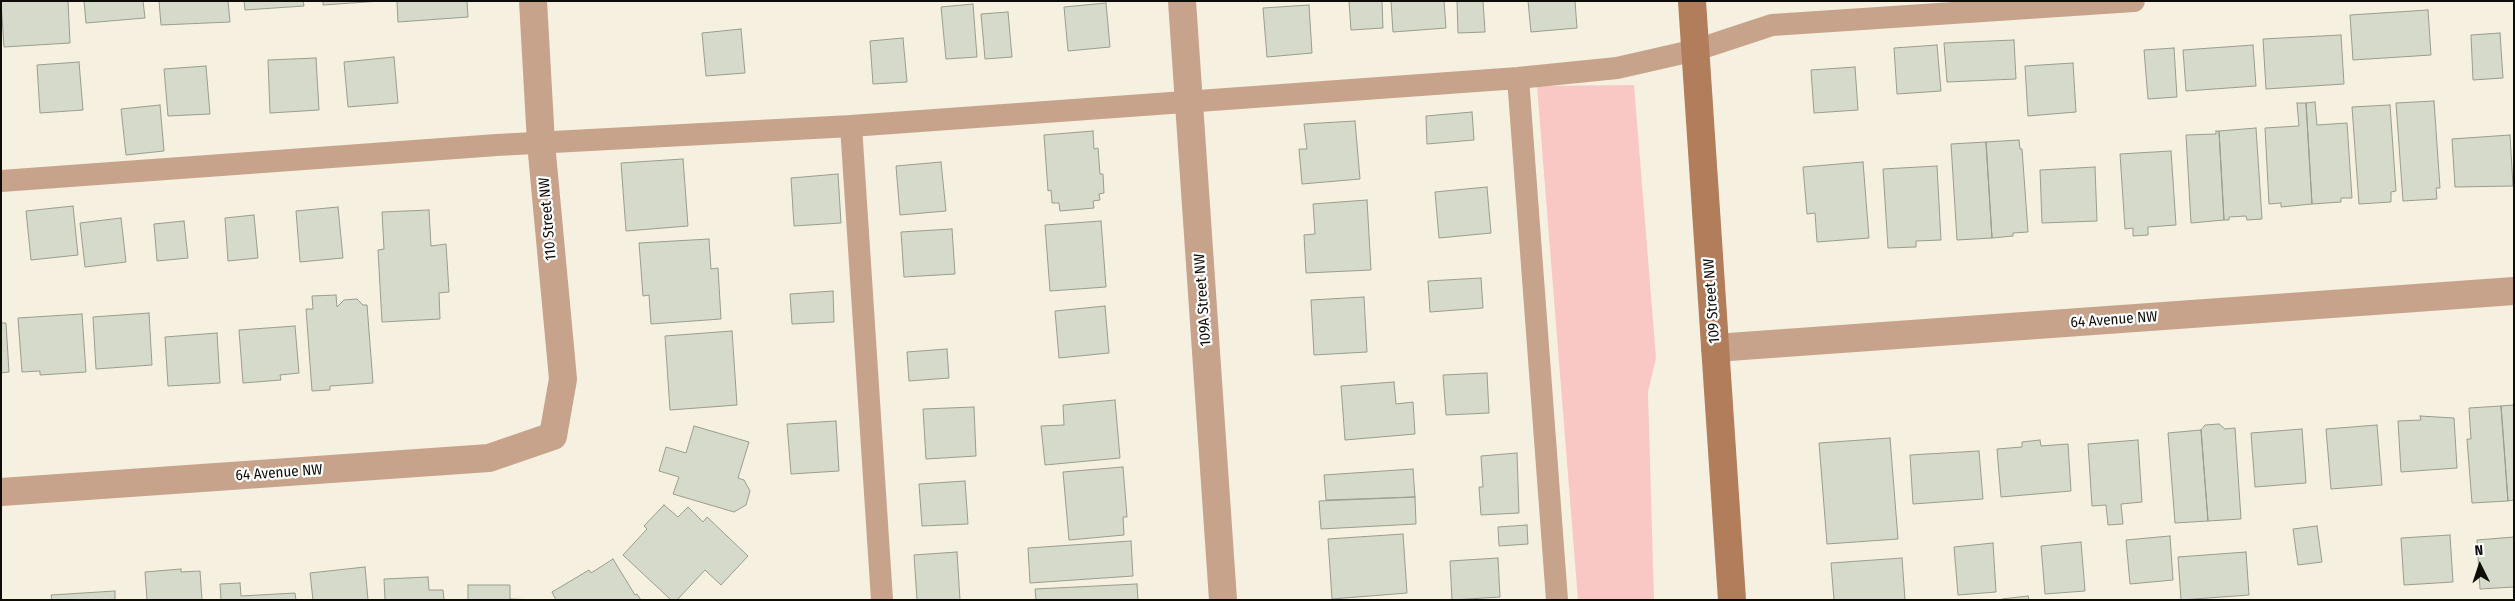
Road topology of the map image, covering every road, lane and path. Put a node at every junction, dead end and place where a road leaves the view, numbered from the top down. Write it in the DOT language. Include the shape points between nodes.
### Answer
graph roads {
  1 [pos="533,1"];
  2 [pos="1182,1"];
  3 [pos="1692,1"];
  4 [pos="2134,1"];
  5 [pos="1696,50"];
  6 [pos="1518,78"];
  7 [pos="1190,102"];
  8 [pos="851,126"];
  9 [pos="541,143"];
  10 [pos="1,181"];
  11 [pos="2514,291"];
  12 [pos="1715,348"];
  13 [pos="553,436"];
  14 [pos="1,492"];
  15 [pos="882,600"];
  16 [pos="1223,600"];
  17 [pos="1557,600"];
  18 [pos="1732,600"];
  1 -- 9 [label="street, 110 Street NW"];
  2 -- 7 [label="street, 109A Street NW"];
  3 -- 5 [label="main road, 109 Street NW"];
  4 -- 5 [label="lane" via="1772,25"];
  5 -- 6 [label="lane" via="1617,68"];
  5 -- 12 [label="main road, 109 Street NW"];
  6 -- 7 [label="lane"];
  6 -- 17 [label="lane"];
  7 -- 8 [label="lane"];
  7 -- 16 [label="street, 109A Street NW"];
  8 -- 9 [label="lane"];
  8 -- 15 [label="lane"];
  9 -- 10 [label="lane"];
  9 -- 13 [label="street, 110 Street NW" via="563,379"];
  11 -- 12 [label="street, 64 Avenue NW"];
  12 -- 18 [label="main road, 109 Street NW"];
  13 -- 14 [label="street, 64 Avenue NW" via="489,458"];
}
